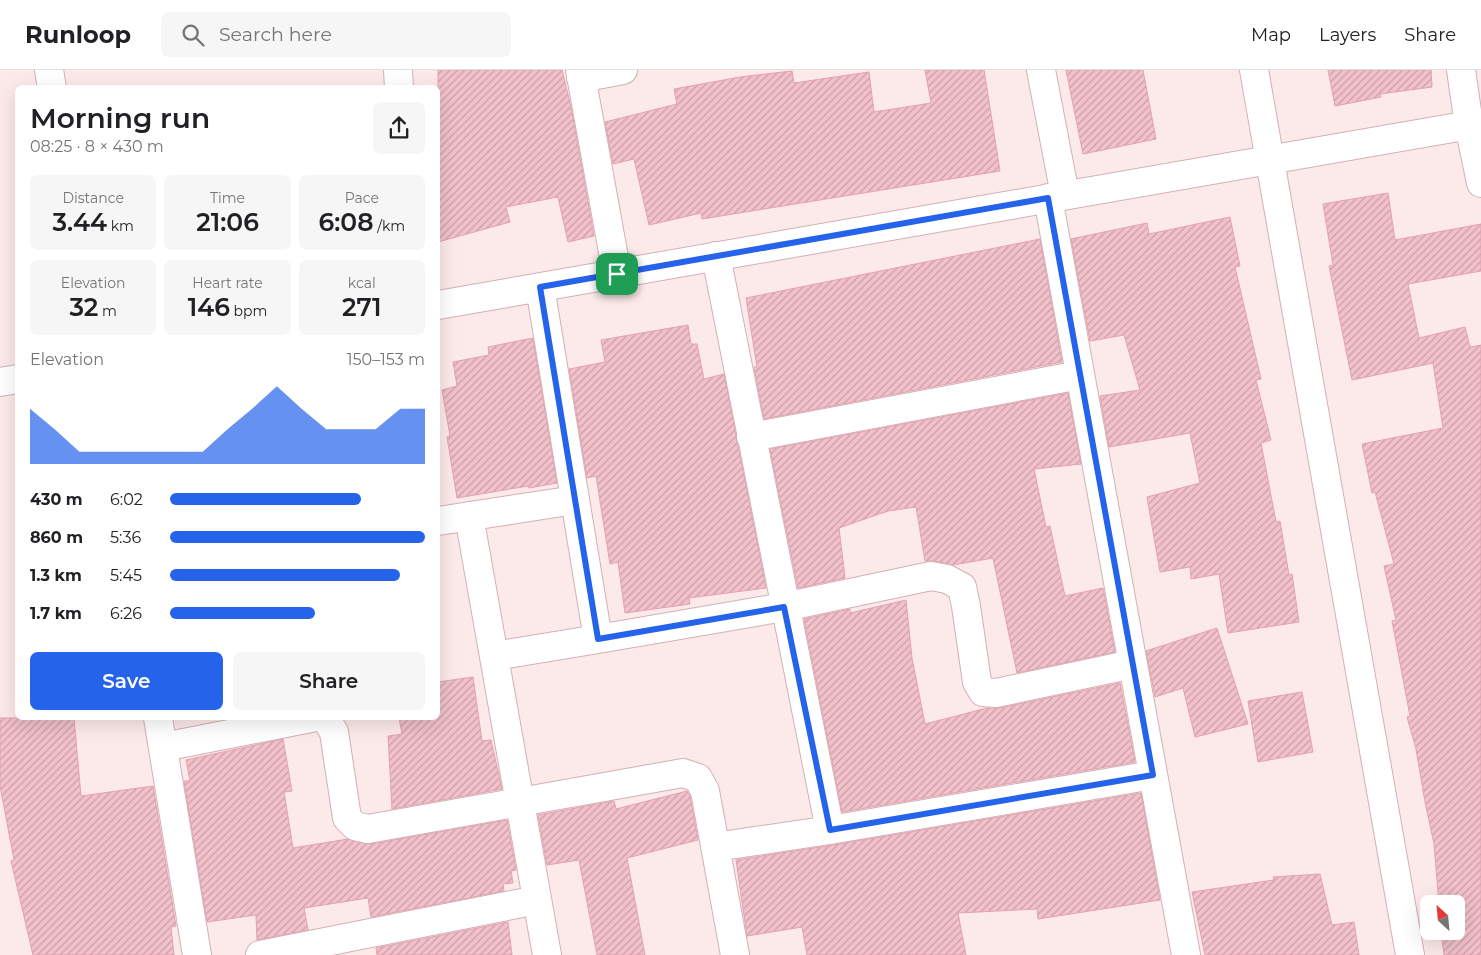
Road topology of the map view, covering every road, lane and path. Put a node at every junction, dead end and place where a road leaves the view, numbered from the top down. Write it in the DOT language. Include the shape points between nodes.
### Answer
graph roads {
  1 [pos="49,70"];
  2 [pos="398,70"];
  3 [pos="623,70"];
  4 [pos="1041,70"];
  5 [pos="1254,70"];
  6 [pos="1461,70"];
  7 [pos="580,74"];
  8 [pos="52,85"];
  9 [pos="399,85"];
  10 [pos="1475,124"];
  11 [pos="1270,160"];
  12 [pos="1481,183"];
  13 [pos="1056,197"];
  14 [pos="716,256"];
  15 [pos="617,274"];
  16 [pos="540,287"];
  17 [pos="440,305"];
  18 [pos="1080,375"];
  19 [pos="15,380"];
  20 [pos="0,382"];
  21 [pos="751,437"];
  22 [pos="575,500"];
  23 [pos="469,516"];
  24 [pos="440,521"];
  25 [pos="784,607"];
  26 [pos="598,639"];
  27 [pos="494,656"];
  28 [pos="1133,664"];
  29 [pos="158,720"];
  30 [pos="301,720"];
  31 [pos="326,720"];
  32 [pos="163,747"];
  33 [pos="1153,775"];
  34 [pos="520,802"];
  35 [pos="830,830"];
  36 [pos="715,847"];
  37 [pos="537,900"];
  38 [pos="197,955"];
  39 [pos="260,955"];
  40 [pos="548,955"];
  41 [pos="736,955"];
  42 [pos="1186,955"];
  43 [pos="1410,955"];
  1 -- 8 [label="street"];
  2 -- 9 [label="street"];
  3 -- 7 [label="street"];
  4 -- 13 [label="street"];
  5 -- 11 [label="street"];
  6 -- 10 [label="street"];
  7 -- 15 [label="street"];
  10 -- 11 [label="street"];
  10 -- 12 [label="street"];
  11 -- 13 [label="street"];
  11 -- 43 [label="street"];
  13 -- 14 [label="street"];
  13 -- 18 [label="street"];
  14 -- 15 [label="street"];
  14 -- 21 [label="street"];
  15 -- 16 [label="street"];
  16 -- 17 [label="street"];
  16 -- 22 [label="street"];
  18 -- 21 [label="street"];
  18 -- 28 [label="street"];
  19 -- 20 [label="street"];
  21 -- 25 [label="street"];
  22 -- 23 [label="street"];
  22 -- 26 [label="street"];
  23 -- 24 [label="street"];
  23 -- 27 [label="street"];
  25 -- 26 [label="street"];
  25 -- 28 [label="street" via="931,576 948,579 962,587 977,682 983,692 996,693"];
  25 -- 35 [label="street"];
  26 -- 27 [label="street"];
  27 -- 34 [label="street"];
  28 -- 33 [label="street"];
  29 -- 32 [label="street"];
  30 -- 32 [label="street"];
  31 -- 34 [label="street" via="334,732 347,818 355,826 368,829"];
  32 -- 38 [label="street"];
  33 -- 35 [label="street"];
  33 -- 42 [label="street"];
  34 -- 36 [label="street" via="683,773 698,778 705,791"];
  34 -- 37 [label="street"];
  35 -- 36 [label="street"];
  36 -- 41 [label="street"];
  37 -- 39 [label="street"];
  37 -- 40 [label="street"];
}
